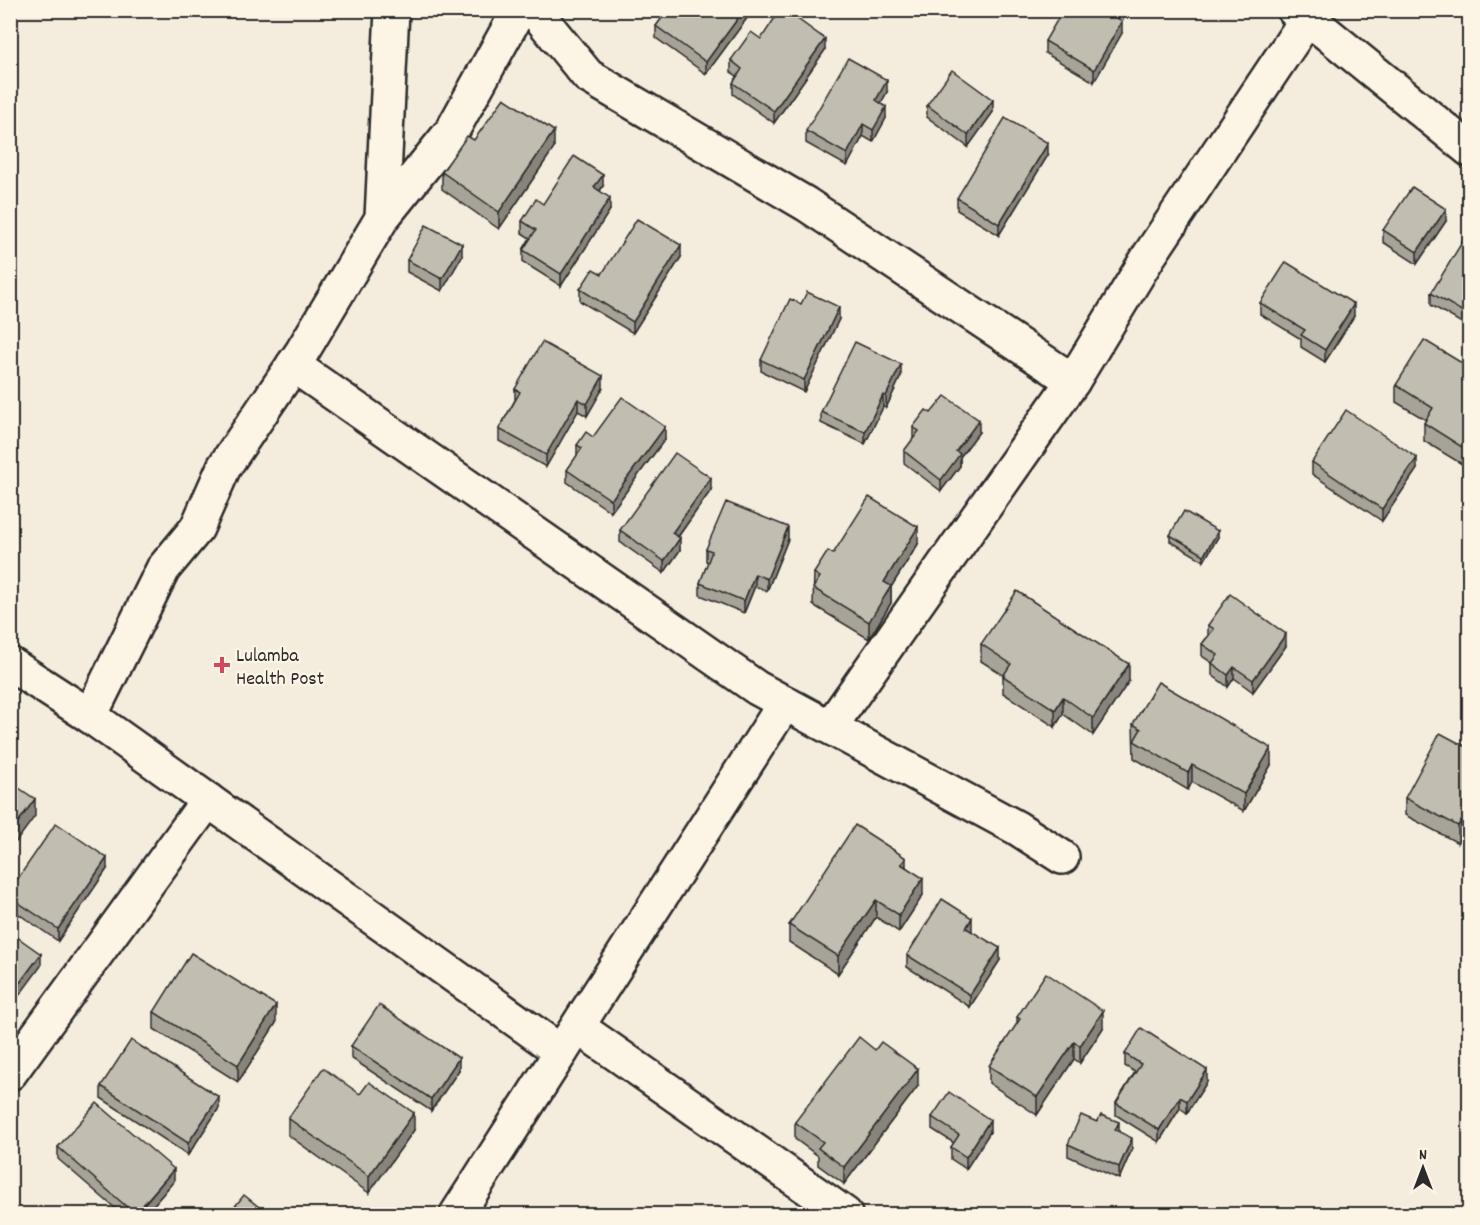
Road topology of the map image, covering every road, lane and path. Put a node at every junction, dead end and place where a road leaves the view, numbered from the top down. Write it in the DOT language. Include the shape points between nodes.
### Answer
graph roads {
  1 [pos="392,10"];
  2 [pos="519,10"];
  3 [pos="534,10"];
  4 [pos="1305,13"];
  5 [pos="1470,150"];
  6 [pos="382,218"];
  7 [pos="293,365"];
  8 [pos="1073,381"];
  9 [pos="10,664"];
  10 [pos="785,703"];
  11 [pos="90,716"];
  12 [pos="830,727"];
  13 [pos="208,800"];
  14 [pos="1062,857"];
  15 [pos="570,1040"];
  16 [pos="10,1073"];
  17 [pos="457,1215"];
  18 [pos="845,1215"];
  1 -- 6 [label="street"];
  2 -- 6 [label="street" via="452,131"];
  3 -- 8 [label="street" via="588,76 806,204"];
  4 -- 5 [label="street"];
  4 -- 8 [label="street"];
  6 -- 7 [label="street"];
  7 -- 10 [label="street" via="757,688"];
  7 -- 11 [label="street" via="224,467 197,528 163,569"];
  8 -- 12 [label="street"];
  9 -- 11 [label="street"];
  10 -- 12 [label="street"];
  10 -- 15 [label="street"];
  11 -- 13 [label="street"];
  12 -- 14 [label="street" via="1017,828"];
  13 -- 15 [label="street"];
  13 -- 16 [label="street"];
  15 -- 17 [label="street"];
  15 -- 18 [label="street"];
}
